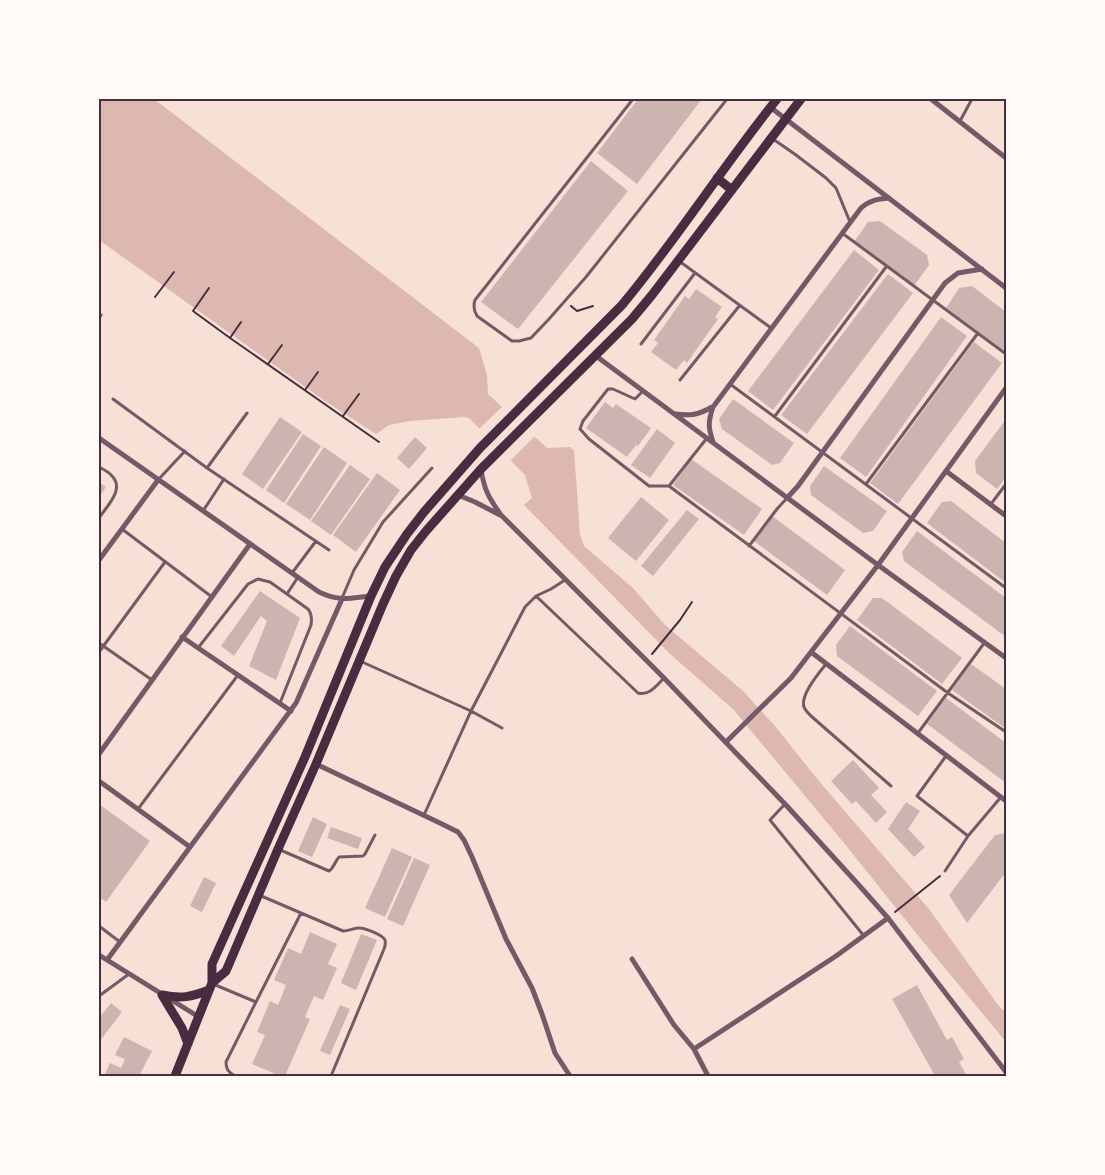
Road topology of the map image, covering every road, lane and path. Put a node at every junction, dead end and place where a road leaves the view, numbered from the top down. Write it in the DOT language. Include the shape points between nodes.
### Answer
graph roads {
  1 [pos="633,99"];
  2 [pos="727,99"];
  3 [pos="777,99"];
  4 [pos="801,99"];
  5 [pos="931,99"];
  6 [pos="972,99"];
  7 [pos="770,107"];
  8 [pos="785,119"];
  9 [pos="960,122"];
  10 [pos="771,138"];
  11 [pos="1006,157"];
  12 [pos="717,178"];
  13 [pos="732,190"];
  14 [pos="889,198"];
  15 [pos="850,222"];
  16 [pos="842,234"];
  17 [pos="679,260"];
  18 [pos="886,267"];
  19 [pos="982,269"];
  20 [pos="174,272"];
  21 [pos="695,273"];
  22 [pos="209,288"];
  23 [pos="1006,288"];
  24 [pos="155,297"];
  25 [pos="932,300"];
  26 [pos="565,301"];
  27 [pos="740,305"];
  28 [pos="593,306"];
  29 [pos="240,322"];
  30 [pos="771,328"];
  31 [pos="978,333"];
  32 [pos="230,338"];
  33 [pos="641,344"];
  34 [pos="282,345"];
  35 [pos="1006,354"];
  36 [pos="596,356"];
  37 [pos="268,364"];
  38 [pos="318,372"];
  39 [pos="680,380"];
  40 [pos="730,384"];
  41 [pos="1006,388"];
  42 [pos="305,390"];
  43 [pos="644,391"];
  44 [pos="359,394"];
  45 [pos="113,400"];
  46 [pos="713,407"];
  47 [pos="247,413"];
  48 [pos="675,414"];
  49 [pos="775,416"];
  50 [pos="343,417"];
  51 [pos="99,438"];
  52 [pos="707,438"];
  53 [pos="379,442"];
  54 [pos="713,442"];
  55 [pos="185,451"];
  56 [pos="823,452"];
  57 [pos="99,466"];
  58 [pos="207,468"];
  59 [pos="432,468"];
  60 [pos="481,469"];
  61 [pos="946,471"];
  62 [pos="224,479"];
  63 [pos="158,480"];
  64 [pos="866,484"];
  65 [pos="1006,484"];
  66 [pos="669,486"];
  67 [pos="458,495"];
  68 [pos="787,498"];
  69 [pos="991,504"];
  70 [pos="202,510"];
  71 [pos="501,515"];
  72 [pos="1006,516"];
  73 [pos="99,518"];
  74 [pos="912,518"];
  75 [pos="122,529"];
  76 [pos="316,541"];
  77 [pos="250,544"];
  78 [pos="749,546"];
  79 [pos="329,550"];
  80 [pos="99,560"];
  81 [pos="165,562"];
  82 [pos="878,565"];
  83 [pos="292,573"];
  84 [pos="298,577"];
  85 [pos="565,580"];
  86 [pos="1006,588"];
  87 [pos="287,594"];
  88 [pos="371,596"];
  89 [pos="536,596"];
  90 [pos="212,597"];
  91 [pos="342,599"];
  92 [pos="692,602"];
  93 [pos="840,614"];
  94 [pos="182,637"];
  95 [pos="985,642"];
  96 [pos="99,643"];
  97 [pos="103,646"];
  98 [pos="198,648"];
  99 [pos="99,652"];
  100 [pos="811,652"];
  101 [pos="652,653"];
  102 [pos="1006,658"];
  103 [pos="360,661"];
  104 [pos="826,664"];
  105 [pos="238,676"];
  106 [pos="664,678"];
  107 [pos="152,680"];
  108 [pos="948,693"];
  109 [pos="280,704"];
  110 [pos="291,711"];
  111 [pos="471,711"];
  112 [pos="502,728"];
  113 [pos="1006,732"];
  114 [pos="918,734"];
  115 [pos="726,742"];
  116 [pos="99,754"];
  117 [pos="946,755"];
  118 [pos="316,764"];
  119 [pos="99,781"];
  120 [pos="891,786"];
  121 [pos="1001,796"];
  122 [pos="1006,800"];
  123 [pos="785,804"];
  124 [pos="137,809"];
  125 [pos="424,815"];
  126 [pos="375,835"];
  127 [pos="968,836"];
  128 [pos="190,847"];
  129 [pos="278,849"];
  130 [pos="945,871"];
  131 [pos="934,881"];
  132 [pos="259,894"];
  133 [pos="896,912"];
  134 [pos="301,913"];
  135 [pos="888,918"];
  136 [pos="99,926"];
  137 [pos="864,936"];
  138 [pos="120,942"];
  139 [pos="99,955"];
  140 [pos="632,959"];
  141 [pos="107,960"];
  142 [pos="129,974"];
  143 [pos="211,986"];
  144 [pos="162,995"];
  145 [pos="99,996"];
  146 [pos="256,1002"];
  147 [pos="199,1017"];
  148 [pos="188,1044"];
  149 [pos="694,1049"];
  150 [pos="1006,1072"];
  151 [pos="175,1076"];
  152 [pos="234,1076"];
  153 [pos="331,1076"];
  154 [pos="570,1076"];
  155 [pos="708,1076"];
  1 -- 26 [label="lane" via="474,304 477,316 512,341 519,341 530,338"];
  2 -- 26 [label="lane"];
  3 -- 7 [label="main road"];
  4 -- 8 [label="main road"];
  5 -- 9 [label="street"];
  6 -- 9 [label="lane"];
  7 -- 8 [label="street"];
  7 -- 12 [label="main road"];
  8 -- 10 [label="main road"];
  8 -- 14 [label="street"];
  9 -- 11 [label="street"];
  10 -- 13 [label="main road"];
  10 -- 15 [label="lane" via="804,160 836,188"];
  12 -- 13 [label="main road"];
  12 -- 88 [label="main road" via="622,305 480,448 424,512 385,567"];
  13 -- 17 [label="main road"];
  14 -- 15 [label="street" via="866,203"];
  14 -- 19 [label="street"];
  15 -- 16 [label="street"];
  16 -- 18 [label="lane"];
  16 -- 30 [label="street"];
  17 -- 21 [label="lane"];
  17 -- 36 [label="main road" via="637,313"];
  18 -- 25 [label="lane"];
  18 -- 49 [label="lane"];
  19 -- 23 [label="street"];
  19 -- 25 [label="street" via="958,273"];
  20 -- 24 [label="path"];
  21 -- 27 [label="lane"];
  21 -- 33 [label="lane"];
  22 -- 32 [label="path" via="194,311"];
  25 -- 31 [label="lane"];
  25 -- 56 [label="street"];
  26 -- 28 [label="path" via="577,311"];
  27 -- 30 [label="lane"];
  27 -- 39 [label="lane"];
  29 -- 32 [label="path"];
  30 -- 40 [label="street"];
  31 -- 35 [label="lane"];
  31 -- 64 [label="lane"];
  32 -- 37 [label="path"];
  34 -- 37 [label="path"];
  36 -- 43 [label="street"];
  36 -- 60 [label="main road"];
  37 -- 42 [label="path"];
  38 -- 42 [label="path"];
  40 -- 46 [label="street"];
  40 -- 49 [label="lane"];
  41 -- 61 [label="street"];
  42 -- 50 [label="path"];
  43 -- 48 [label="street"];
  43 -- 66 [label="lane" via="635,399 608,389 580,429 649,486"];
  44 -- 50 [label="path"];
  45 -- 55 [label="lane"];
  46 -- 48 [label="street" via="690,416"];
  46 -- 54 [label="street" via="708,429"];
  47 -- 58 [label="lane"];
  48 -- 52 [label="street"];
  49 -- 56 [label="lane"];
  50 -- 53 [label="path"];
  51 -- 63 [label="street"];
  52 -- 54 [label="street"];
  52 -- 66 [label="lane"];
  54 -- 68 [label="street"];
  55 -- 58 [label="lane"];
  55 -- 63 [label="lane"];
  56 -- 64 [label="lane"];
  56 -- 68 [label="street"];
  57 -- 73 [label="lane" via="112,476 117,488"];
  58 -- 62 [label="lane"];
  59 -- 91 [label="lane" via="383,522 354,570"];
  60 -- 67 [label="main road"];
  60 -- 71 [label="street" via="488,495"];
  61 -- 69 [label="street"];
  61 -- 74 [label="street"];
  62 -- 70 [label="lane"];
  62 -- 76 [label="lane"];
  63 -- 70 [label="street"];
  63 -- 75 [label="street"];
  64 -- 74 [label="lane"];
  65 -- 69 [label="lane"];
  66 -- 78 [label="lane"];
  67 -- 71 [label="street"];
  67 -- 103 [label="main road" via="411,550 383,604"];
  68 -- 78 [label="lane"];
  68 -- 82 [label="street"];
  69 -- 72 [label="street"];
  70 -- 77 [label="street"];
  71 -- 85 [label="street"];
  74 -- 82 [label="street"];
  74 -- 86 [label="lane"];
  75 -- 80 [label="street"];
  75 -- 81 [label="lane"];
  76 -- 79 [label="lane"];
  76 -- 83 [label="lane"];
  77 -- 83 [label="street"];
  77 -- 90 [label="street"];
  78 -- 93 [label="lane"];
  81 -- 90 [label="lane"];
  81 -- 97 [label="lane"];
  82 -- 93 [label="street"];
  82 -- 95 [label="street"];
  83 -- 84 [label="street"];
  84 -- 87 [label="lane"];
  84 -- 91 [label="street" via="319,592"];
  85 -- 89 [label="lane"];
  85 -- 106 [label="street"];
  87 -- 98 [label="lane" via="270,582 252,581"];
  87 -- 109 [label="lane" via="308,609 312,625"];
  88 -- 91 [label="street"];
  88 -- 143 [label="main road" via="305,757 212,964"];
  89 -- 106 [label="lane" via="638,693 650,692"];
  89 -- 111 [label="lane" via="525,607"];
  90 -- 94 [label="street"];
  91 -- 110 [label="street"];
  92 -- 101 [label="path"];
  93 -- 100 [label="street"];
  93 -- 108 [label="lane"];
  94 -- 98 [label="street"];
  94 -- 107 [label="street"];
  95 -- 102 [label="street"];
  95 -- 108 [label="lane"];
  96 -- 97 [label="lane"];
  97 -- 99 [label="lane"];
  97 -- 107 [label="lane"];
  98 -- 105 [label="street"];
  100 -- 104 [label="street"];
  100 -- 115 [label="street" via="791,678"];
  103 -- 111 [label="lane"];
  103 -- 118 [label="main road"];
  104 -- 114 [label="street"];
  104 -- 120 [label="lane" via="808,690 803,700 804,708"];
  105 -- 109 [label="street"];
  105 -- 124 [label="lane"];
  106 -- 115 [label="street"];
  107 -- 116 [label="street"];
  108 -- 113 [label="lane"];
  108 -- 114 [label="lane"];
  109 -- 110 [label="street"];
  110 -- 128 [label="street"];
  111 -- 112 [label="lane"];
  111 -- 125 [label="lane"];
  114 -- 117 [label="street"];
  115 -- 123 [label="street"];
  117 -- 121 [label="street"];
  117 -- 127 [label="lane" via="917,796"];
  118 -- 125 [label="street"];
  118 -- 129 [label="main road"];
  119 -- 124 [label="street"];
  121 -- 122 [label="street"];
  121 -- 127 [label="lane"];
  123 -- 135 [label="street"];
  123 -- 137 [label="lane" via="770,820"];
  124 -- 128 [label="street"];
  125 -- 154 [label="street" via="458,832 464,840 506,938 532,988 555,1054"];
  126 -- 129 [label="lane" via="363,856 339,856 329,871"];
  127 -- 130 [label="lane"];
  128 -- 138 [label="street"];
  129 -- 132 [label="main road"];
  131 -- 133 [label="path"];
  132 -- 134 [label="lane"];
  132 -- 143 [label="main road" via="226,971"];
  134 -- 146 [label="lane"];
  134 -- 153 [label="lane" via="343,931 361,928 382,936 386,943"];
  135 -- 137 [label="street"];
  135 -- 150 [label="street"];
  136 -- 138 [label="lane"];
  137 -- 149 [label="street"];
  138 -- 141 [label="street"];
  139 -- 141 [label="street"];
  140 -- 149 [label="street" via="674,1025"];
  141 -- 142 [label="street"];
  142 -- 144 [label="street"];
  142 -- 145 [label="lane"];
  143 -- 144 [label="main road" via="182,998"];
  143 -- 146 [label="lane"];
  143 -- 147 [label="main road"];
  144 -- 147 [label="street"];
  144 -- 148 [label="main road"];
  146 -- 152 [label="lane" via="226,1062 228,1072"];
  147 -- 148 [label="main road"];
  148 -- 151 [label="main road"];
  149 -- 155 [label="street"];
}
